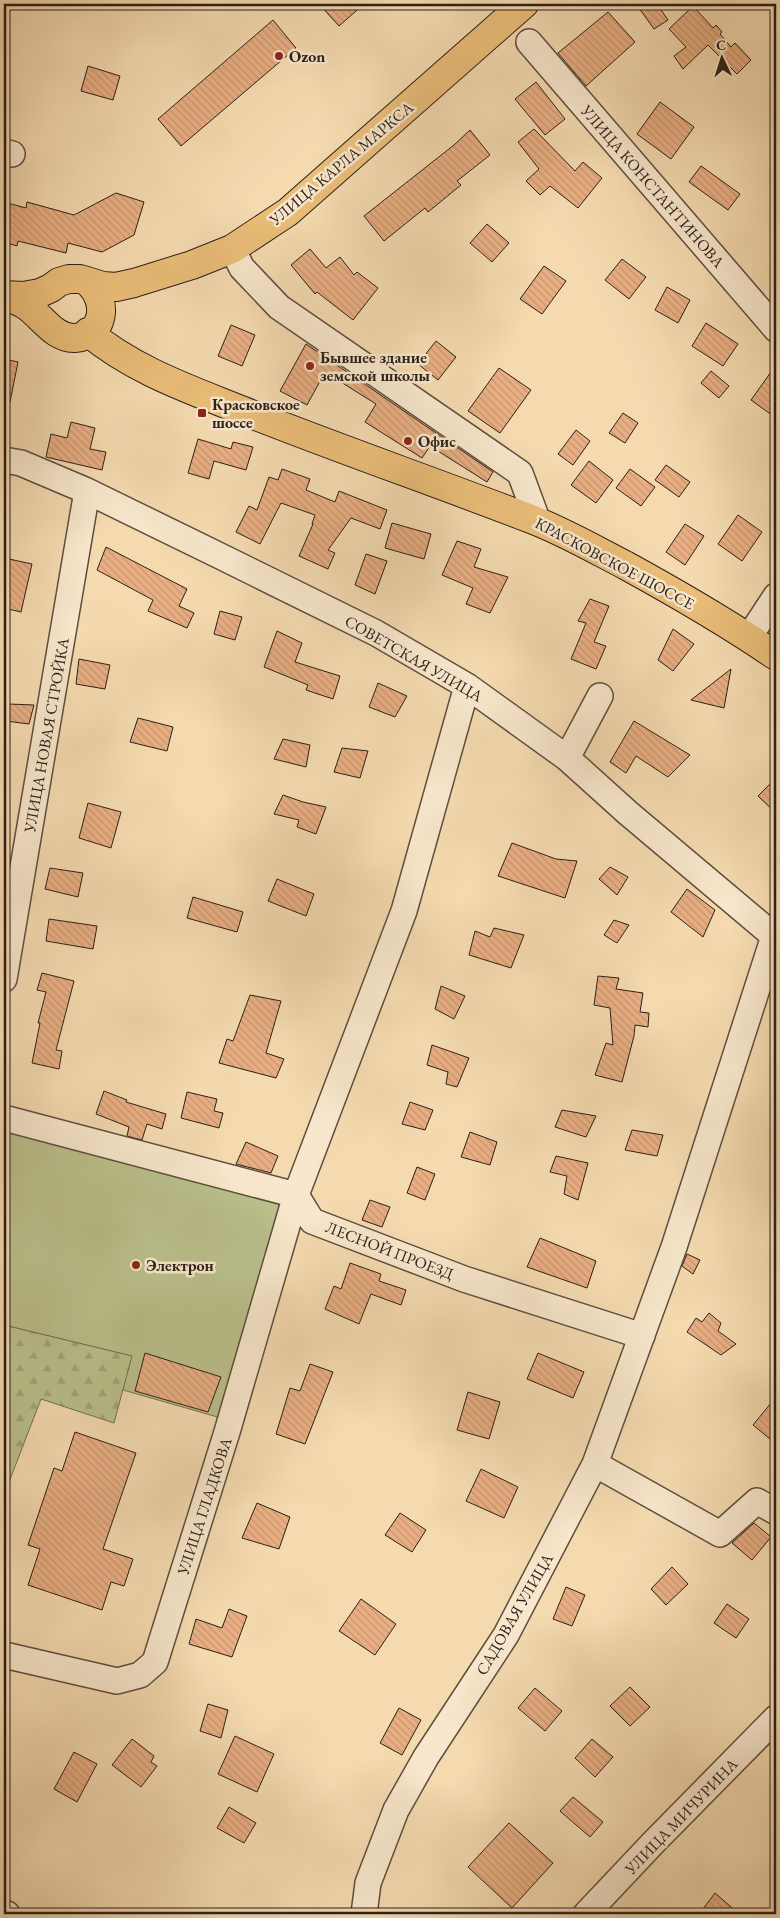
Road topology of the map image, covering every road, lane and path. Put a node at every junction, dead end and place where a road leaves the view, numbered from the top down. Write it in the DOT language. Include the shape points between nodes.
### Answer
graph roads {
  1 [pos="524,4"];
  2 [pos="529,42"];
  3 [pos="232,249"];
  4 [pos="89,284"];
  5 [pos="134,284"];
  6 [pos="51,288"];
  7 [pos="4,295"];
  8 [pos="95,321"];
  9 [pos="49,326"];
  10 [pos="776,329"];
  11 [pos="4,460"];
  12 [pos="87,491"];
  13 [pos="538,522"];
  14 [pos="776,596"];
  15 [pos="749,637"];
  16 [pos="776,656"];
  17 [pos="467,686"];
  18 [pos="600,696"];
  19 [pos="567,758"];
  20 [pos="774,936"];
  21 [pos="7,937"];
  22 [pos="4,979"];
  23 [pos="4,1118"];
  24 [pos="296,1196"];
  25 [pos="642,1336"];
  26 [pos="595,1464"];
  27 [pos="776,1512"];
  28 [pos="4,1655"];
  29 [pos="776,1718"];
  30 [pos="364,1914"];
  31 [pos="586,1914"];
  1 -- 3 [label="main road, УЛИЦА КАРЛА МАРКСА" via="288,212"];
  2 -- 10 [label="street, УЛИЦА КОНСТАНТИНОВА"];
  3 -- 5 [label="main road, УЛИЦА КАРЛА МАРКСА"];
  3 -- 13 [label="street" via="242,268 279,307 520,472"];
  4 -- 5 [label="main road, УЛИЦА КАРЛА МАРКСА" via="116,287"];
  4 -- 6 [label="main road, УЛИЦА КАРЛА МАРКСА" via="80,279 69,279"];
  4 -- 8 [label="main road" via="101,300"];
  5 -- 8 [label="main road, УЛИЦА КАРЛА МАРКСА" via="118,292"];
  6 -- 7 [label="main road, УЛИЦА КАРЛА МАРКСА" via="23,296"];
  6 -- 9 [label="main road" via="43,306"];
  7 -- 9 [label="main road, УЛИЦА КАРЛА МАРКСА" via="26,306"];
  8 -- 9 [label="main road, УЛИЦА КАРЛА МАРКСА" via="76,338 56,333"];
  8 -- 13 [label="main road, КРАСКОВСКОЕ ШОССЕ" via="115,352 168,380 270,422"];
  11 -- 12 [label="street, СОВЕТСКАЯ УЛИЦА" via="22,463"];
  12 -- 17 [label="street, СОВЕТСКАЯ УЛИЦА" via="376,633"];
  12 -- 21 [label="street, УЛИЦА НОВАЯ СТРОЙКА"];
  13 -- 15 [label="main road, КРАСКОВСКОЕ ШОССЕ" via="657,583"];
  14 -- 15 [label="street"];
  15 -- 16 [label="main road, КРАСКОВСКОЕ ШОССЕ"];
  17 -- 19 [label="street, СОВЕТСКАЯ УЛИЦА"];
  17 -- 24 [label="street, УЛИЦА ГЛАДКОВА" via="404,911"];
  18 -- 19 [label="street"];
  19 -- 20 [label="street, СОВЕТСКАЯ УЛИЦА"];
  20 -- 25 [label="street, САДОВАЯ УЛИЦА"];
  21 -- 22 [label="street, УЛИЦА НОВАЯ СТРОЙКА"];
  23 -- 24 [label="street"];
  24 -- 25 [label="street, ЛЕСНОЙ ПРОЕЗД" via="312,1220 464,1278"];
  24 -- 28 [label="street, УЛИЦА ГЛАДКОВА" via="155,1662 140,1675 117,1681"];
  25 -- 26 [label="street, САДОВАЯ УЛИЦА"];
  26 -- 27 [label="street" via="720,1534 757,1501"];
  26 -- 30 [label="street, САДОВАЯ УЛИЦА" via="506,1635 426,1757 396,1810 368,1883"];
  29 -- 31 [label="street, УЛИЦА МИЧУРИНА"];
}
